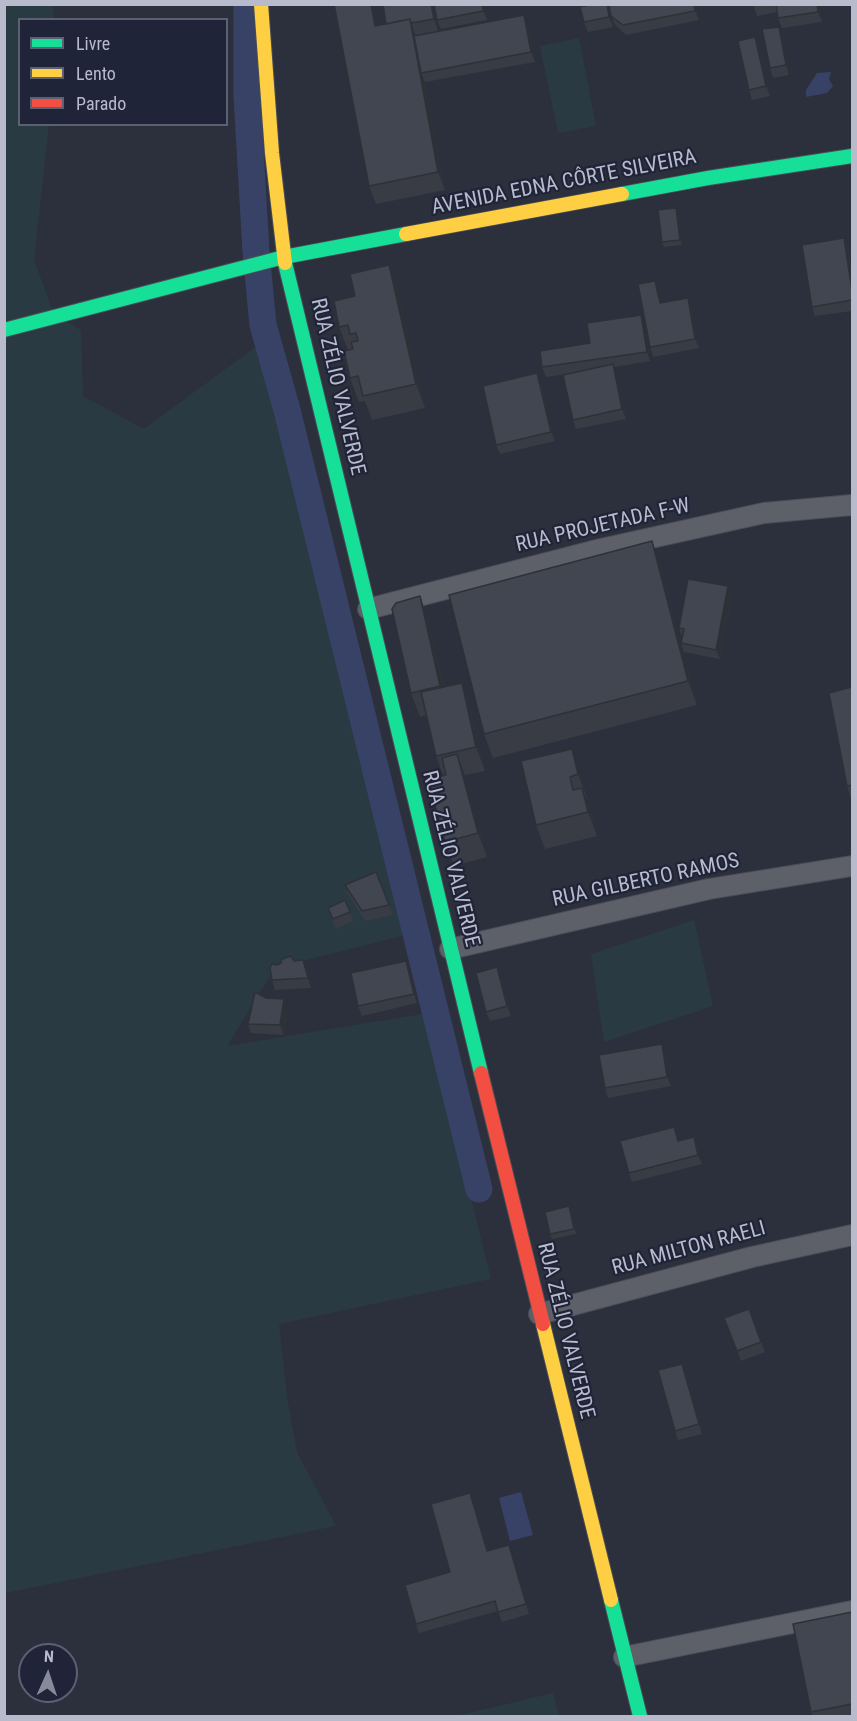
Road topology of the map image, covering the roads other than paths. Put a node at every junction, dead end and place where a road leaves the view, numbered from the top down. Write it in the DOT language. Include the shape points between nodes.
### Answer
graph roads {
  1 [pos="261,4"];
  2 [pos="852,156"];
  3 [pos="284,257"];
  4 [pos="4,330"];
  5 [pos="852,505"];
  6 [pos="368,609"];
  7 [pos="852,866"];
  8 [pos="450,949"];
  9 [pos="852,1235"];
  10 [pos="539,1314"];
  11 [pos="852,1611"];
  12 [pos="624,1657"];
  13 [pos="640,1716"];
  1 -- 3 [label="street, RUA ZÉLIO VALVERDE"];
  2 -- 3 [label="street, AVENIDA EDNA CÔRTE SILVEIRA" via="708,178"];
  3 -- 4 [label="street, AVENIDA EDNA CÔRTE SILVEIRA"];
  3 -- 6 [label="street, RUA ZÉLIO VALVERDE"];
  5 -- 6 [label="street, RUA PROJETADA F-W" via="764,513 601,549"];
  6 -- 8 [label="street, RUA ZÉLIO VALVERDE"];
  7 -- 8 [label="street, RUA GILBERTO RAMOS" via="709,890"];
  8 -- 10 [label="street, RUA ZÉLIO VALVERDE"];
  9 -- 10 [label="street, RUA MILTON RAELI" via="752,1257"];
  10 -- 12 [label="street, RUA ZÉLIO VALVERDE"];
  11 -- 12 [label="street"];
  12 -- 13 [label="street, RUA ZÉLIO VALVERDE"];
}
